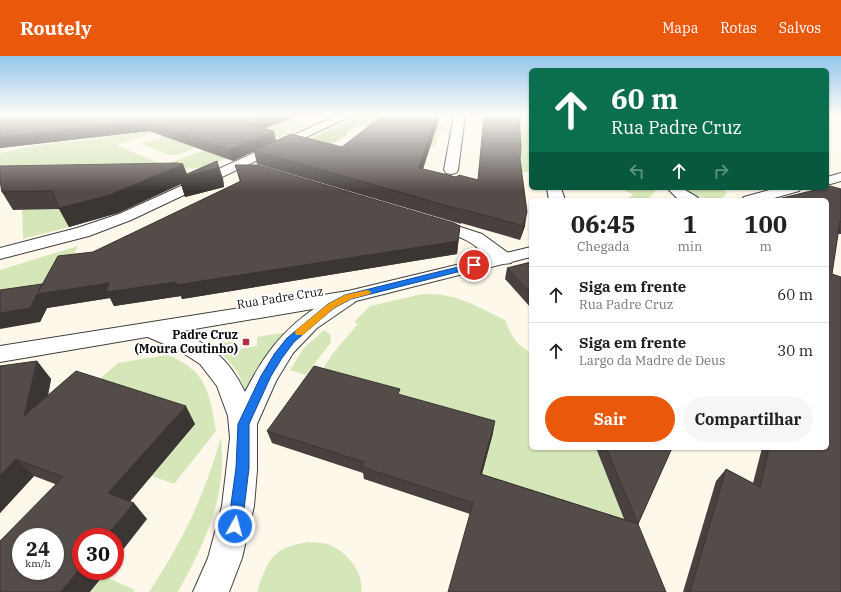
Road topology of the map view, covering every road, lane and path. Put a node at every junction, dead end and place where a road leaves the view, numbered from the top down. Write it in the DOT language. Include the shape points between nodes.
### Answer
graph roads {
  1 [pos="294,140"];
  2 [pos="456,140"];
  3 [pos="240,164"];
  4 [pos="451,170"];
  5 [pos="261,171"];
  6 [pos="183,174"];
  7 [pos="841,177"];
  8 [pos="209,178"];
  9 [pos="829,180"];
  10 [pos="781,190"];
  11 [pos="673,193"];
  12 [pos="744,195"];
  13 [pos="687,198"];
  14 [pos="415,217"];
  15 [pos="529,253"];
  16 [pos="0,254"];
  17 [pos="504,259"];
  18 [pos="445,272"];
  19 [pos="348,297"];
  20 [pos="151,330"];
  21 [pos="0,342"];
  22 [pos="0,354"];
  23 [pos="244,424"];
  24 [pos="211,592"];
  1 -- 3 [label="street"];
  2 -- 4 [label="street"];
  3 -- 5 [label="street"];
  3 -- 8 [label="street"];
  6 -- 8 [label="street"];
  7 -- 9 [label="street"];
  8 -- 16 [label="street" via="100,226"];
  10 -- 12 [label="street"];
  11 -- 13 [label="street"];
  14 -- 17 [label="street" via="467,234"];
  15 -- 17 [label="street"];
  17 -- 18 [label="street"];
  18 -- 19 [label="street, Rua Padre Cruz"];
  18 -- 21 [label="street, Rua Padre Cruz"];
  19 -- 20 [label="street, Rua Padre Cruz"];
  19 -- 23 [label="street" via="331,306 290,340 266,376"];
  20 -- 22 [label="street, Rua Padre Cruz"];
  20 -- 23 [label="street" via="190,346 209,358 224,377"];
  23 -- 24 [label="street" via="235,526 223,566"];
}
